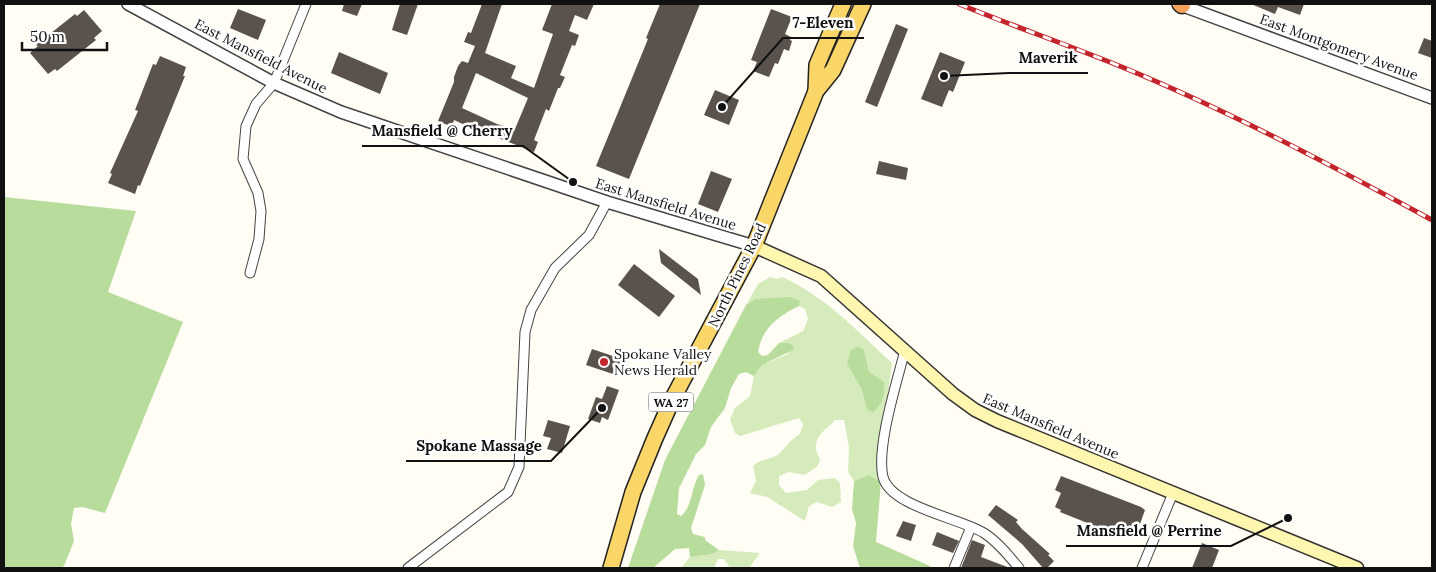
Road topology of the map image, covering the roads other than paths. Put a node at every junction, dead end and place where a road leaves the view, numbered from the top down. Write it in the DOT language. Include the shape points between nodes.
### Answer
graph roads {
  1 [pos="128,4"];
  2 [pos="306,4"];
  3 [pos="843,4"];
  4 [pos="863,4"];
  5 [pos="1180,4"];
  6 [pos="274,83"];
  7 [pos="816,91"];
  8 [pos="1432,98"];
  9 [pos="607,202"];
  10 [pos="754,246"];
  11 [pos="250,273"];
  12 [pos="904,350"];
  13 [pos="1173,493"];
  14 [pos="971,527"];
  15 [pos="1017,567"];
  16 [pos="408,568"];
  17 [pos="611,568"];
  18 [pos="954,568"];
  19 [pos="1142,568"];
  20 [pos="1357,568"];
  1 -- 6 [label="street, East Mansfield Avenue"];
  2 -- 6 [label="street"];
  3 -- 7 [label="main road, North Pines Road / WA 27" via="817,65"];
  4 -- 7 [label="main road, North Pines Road / WA 27" via="833,70"];
  5 -- 8 [label="street, East Montgomery Avenue"];
  6 -- 9 [label="street, East Mansfield Avenue" via="360,118"];
  6 -- 11 [label="street" via="256,104 246,126 243,159 258,193 261,211 259,239"];
  7 -- 10 [label="main road, North Pines Road / WA 27"];
  9 -- 10 [label="street, East Mansfield Avenue"];
  9 -- 16 [label="street" via="589,235 555,268 531,310 525,332 518,467 508,492"];
  10 -- 12 [label="main road, East Mansfield Avenue" via="821,276"];
  10 -- 17 [label="main road, North Pines Road / WA 27" via="655,438 633,492"];
  12 -- 13 [label="main road, East Mansfield Avenue" via="975,410"];
  12 -- 14 [label="street" via="886,430 883,478 891,489 916,506"];
  13 -- 19 [label="street"];
  13 -- 20 [label="main road, East Mansfield Avenue"];
  14 -- 15 [label="street" via="998,545"];
  14 -- 18 [label="street"];
}
